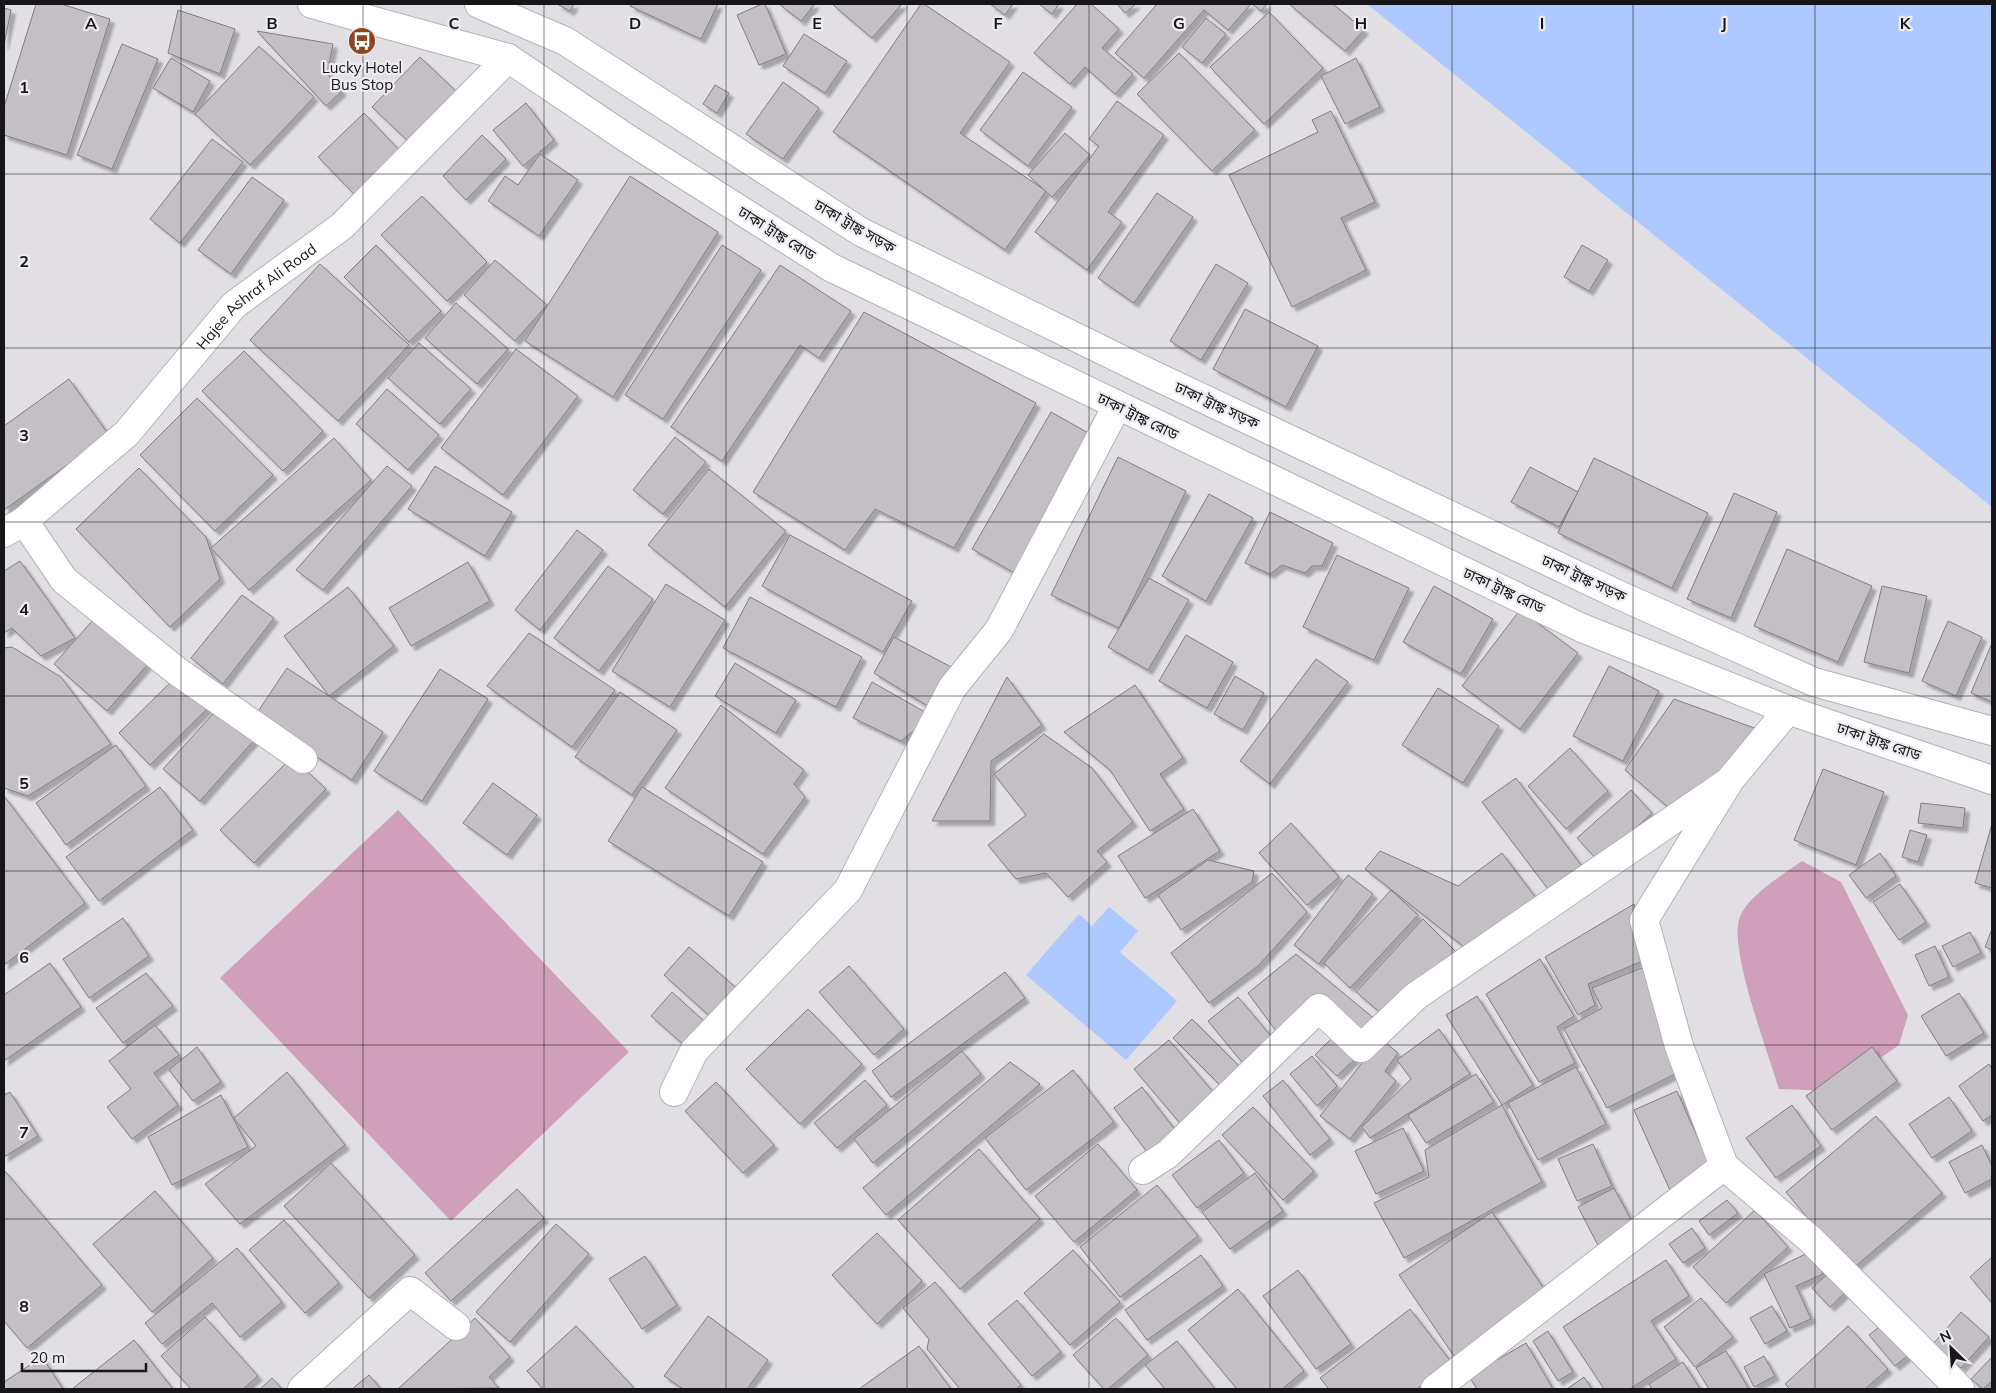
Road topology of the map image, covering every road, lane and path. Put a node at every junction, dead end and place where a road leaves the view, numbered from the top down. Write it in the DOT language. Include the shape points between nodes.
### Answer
graph roads {
  1 [pos="312,4"];
  2 [pos="479,4"];
  3 [pos="508,58"];
  4 [pos="1117,406"];
  5 [pos="14,527"];
  6 [pos="1788,710"];
  7 [pos="1992,731"];
  8 [pos="302,759"];
  9 [pos="1730,780"];
  10 [pos="1992,780"];
  11 [pos="674,1092"];
  12 [pos="1724,1166"];
  13 [pos="1143,1170"];
  14 [pos="456,1326"];
  15 [pos="302,1389"];
  16 [pos="1435,1389"];
  17 [pos="1960,1389"];
  1 -- 3 [label="street, ঢাকা ট্রাঙ্ক রোড"];
  2 -- 7 [label="street, ঢাকা ট্রাঙ্ক সড়ক" via="565,41 860,232 1147,372 1619,595 1814,682"];
  3 -- 4 [label="street, ঢাকা ট্রাঙ্ক রোড" via="628,139 832,268"];
  3 -- 5 [label="street, Hajee Ashraf Ali Road" via="342,226 234,305 128,433"];
  4 -- 6 [label="street, ঢাকা ট্রাঙ্ক রোড" via="1582,628"];
  4 -- 11 [label="street" via="1000,630 952,688 848,890 694,1051"];
  5 -- 8 [label="street" via="64,580 178,672"];
  6 -- 9 [label="street"];
  6 -- 10 [label="street, ঢাকা ট্রাঙ্ক রোড"];
  9 -- 12 [label="street" via="1644,920 1679,1046"];
  9 -- 13 [label="street" via="1416,996 1361,1048 1319,1008 1168,1154"];
  12 -- 16 [label="street"];
  12 -- 17 [label="street" via="1810,1239"];
  14 -- 15 [label="street" via="410,1291"];
}
